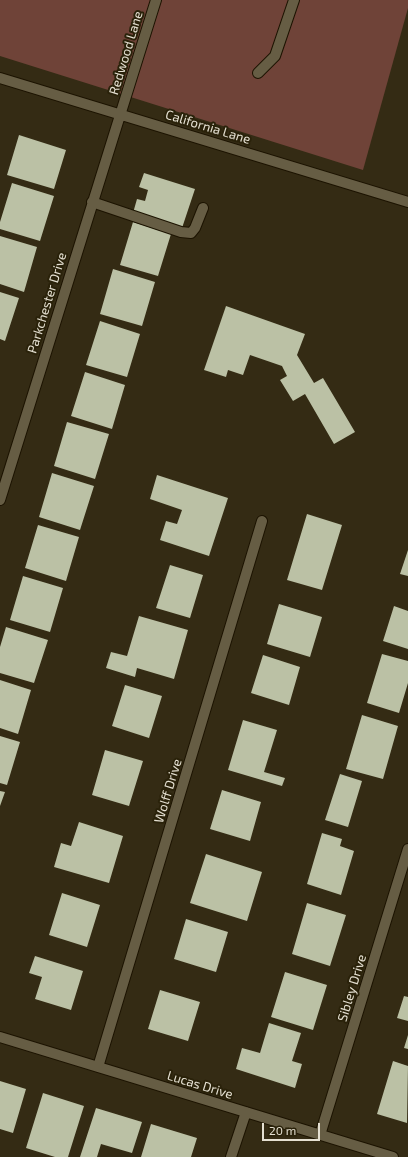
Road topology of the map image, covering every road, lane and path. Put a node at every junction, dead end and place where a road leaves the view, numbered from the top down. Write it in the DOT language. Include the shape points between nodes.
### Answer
graph roads {
  1 [pos="156,0"];
  2 [pos="294,0"];
  3 [pos="258,73"];
  4 [pos="0,78"];
  5 [pos="121,114"];
  6 [pos="92,202"];
  7 [pos="408,202"];
  8 [pos="203,208"];
  9 [pos="0,500"];
  10 [pos="262,522"];
  11 [pos="408,849"];
  12 [pos="0,1037"];
  13 [pos="98,1067"];
  14 [pos="246,1112"];
  15 [pos="320,1135"];
  16 [pos="231,1157"];
  17 [pos="393,1157"];
  1 -- 5 [label="street, Redwood Lane"];
  2 -- 3 [label="street" via="275,56"];
  4 -- 5 [label="street, California Lane"];
  5 -- 6 [label="street, Parkchester Drive"];
  5 -- 7 [label="street, California Lane"];
  6 -- 8 [label="street" via="181,232 191,233"];
  6 -- 9 [label="street, Parkchester Drive"];
  10 -- 13 [label="street, Wolff Drive"];
  11 -- 15 [label="street, Sibley Drive"];
  12 -- 13 [label="street, Lucas Drive"];
  13 -- 14 [label="street, Lucas Drive"];
  14 -- 15 [label="street, Lucas Drive"];
  14 -- 16 [label="street"];
  15 -- 17 [label="street, Lucas Drive"];
}
